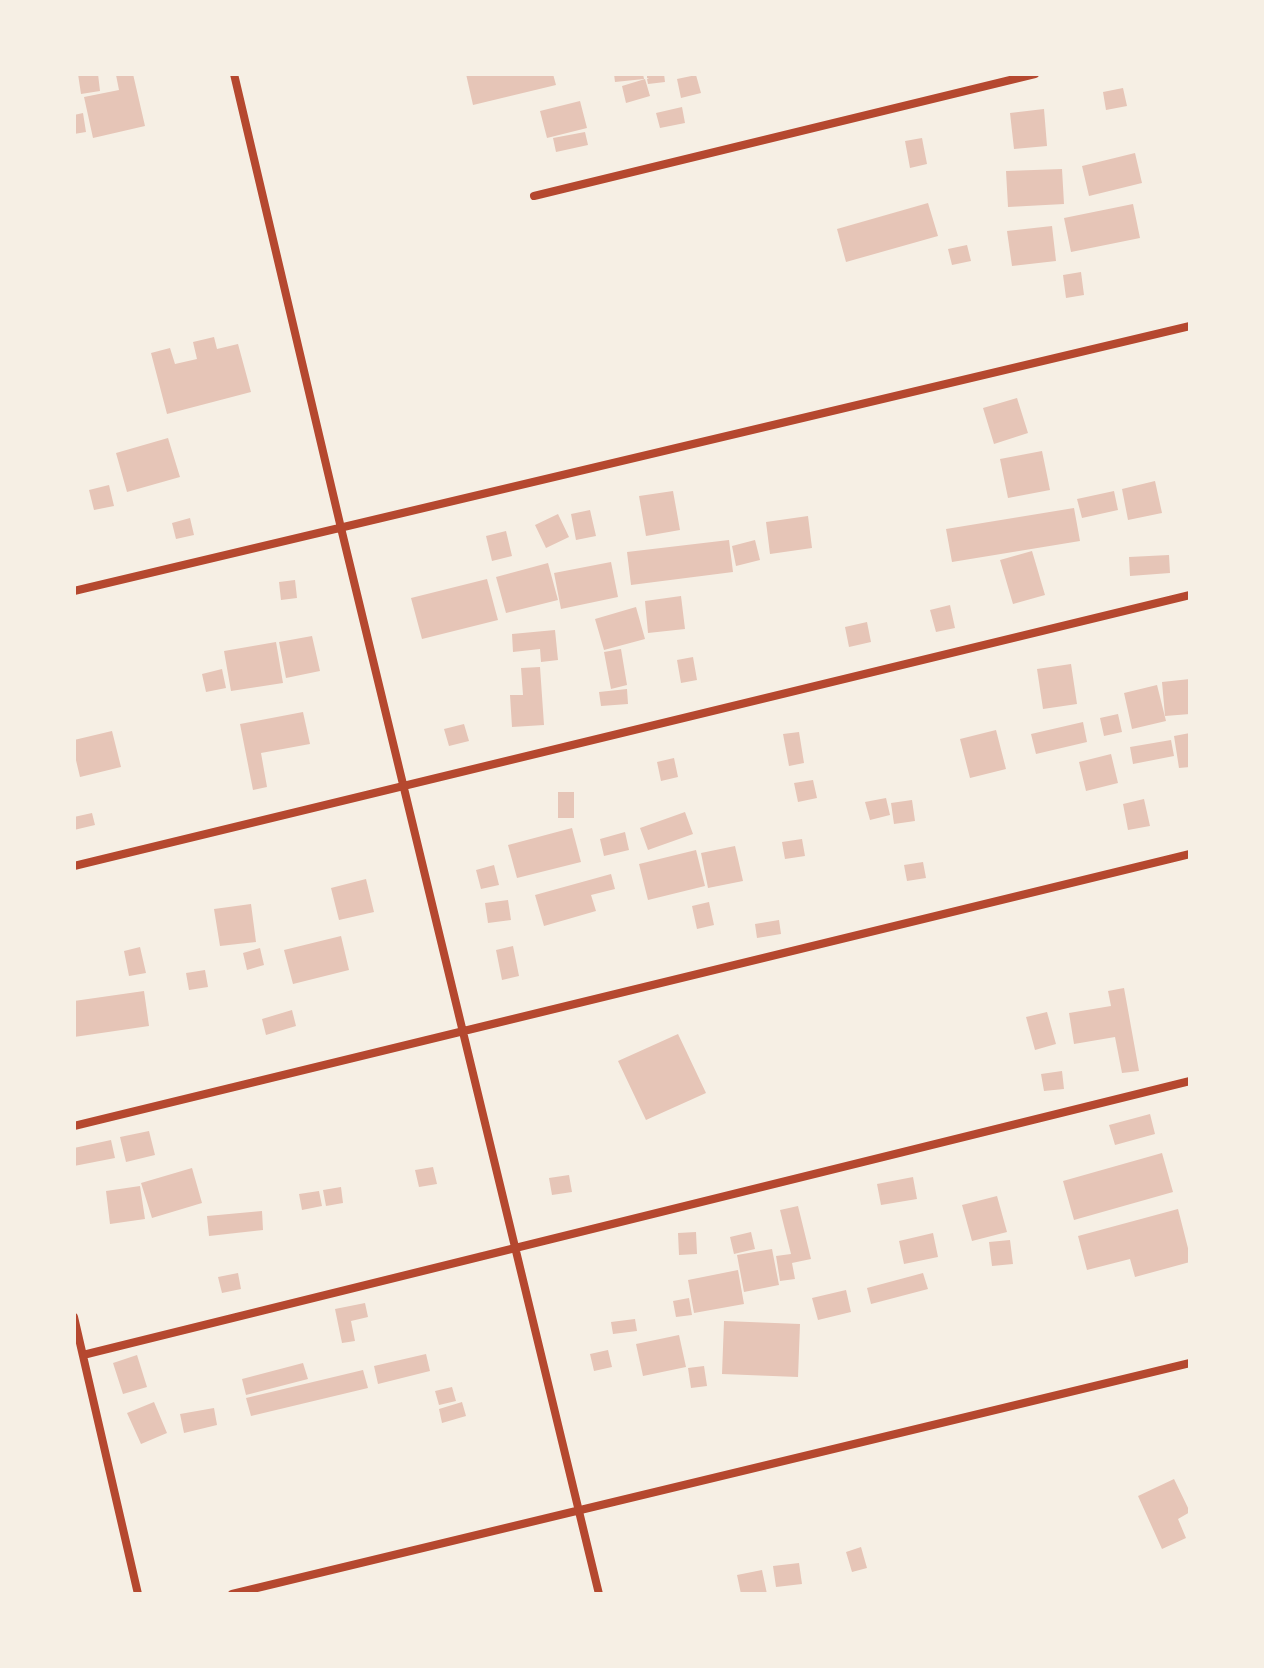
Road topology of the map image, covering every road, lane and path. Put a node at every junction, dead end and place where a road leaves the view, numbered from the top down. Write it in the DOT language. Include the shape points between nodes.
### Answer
graph roads {
  1 [pos="234,74"];
  2 [pos="1035,74"];
  3 [pos="534,196"];
  4 [pos="1190,326"];
  5 [pos="341,528"];
  6 [pos="74,591"];
  7 [pos="1190,595"];
  8 [pos="403,786"];
  9 [pos="1190,854"];
  10 [pos="74,866"];
  11 [pos="462,1031"];
  12 [pos="1190,1081"];
  13 [pos="74,1126"];
  14 [pos="515,1248"];
  15 [pos="74,1317"];
  16 [pos="83,1355"];
  17 [pos="1190,1363"];
  18 [pos="578,1510"];
  19 [pos="138,1594"];
  20 [pos="232,1594"];
  21 [pos="599,1594"];
  1 -- 5 [label="street"];
  2 -- 3 [label="street"];
  4 -- 5 [label="street"];
  5 -- 6 [label="street"];
  5 -- 8 [label="street"];
  7 -- 8 [label="street"];
  8 -- 10 [label="street"];
  8 -- 11 [label="street"];
  9 -- 11 [label="street"];
  11 -- 13 [label="street"];
  11 -- 14 [label="street"];
  12 -- 14 [label="street"];
  14 -- 16 [label="street"];
  14 -- 18 [label="street"];
  15 -- 16 [label="street"];
  16 -- 19 [label="street"];
  17 -- 18 [label="street"];
  18 -- 20 [label="street"];
  18 -- 21 [label="street"];
}
